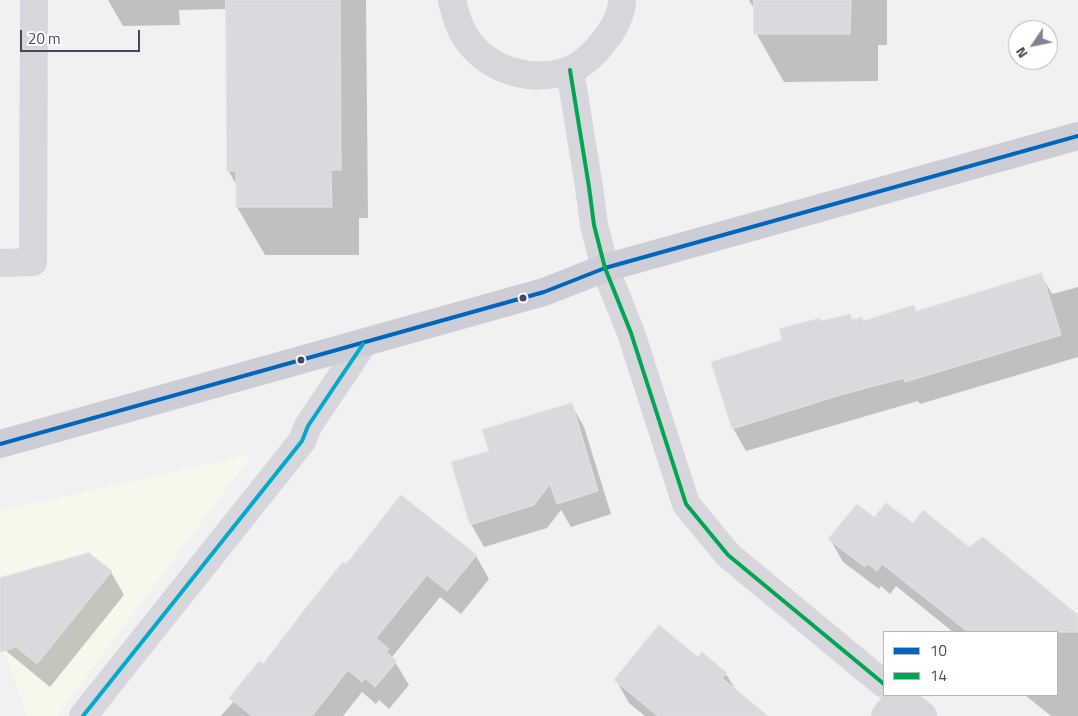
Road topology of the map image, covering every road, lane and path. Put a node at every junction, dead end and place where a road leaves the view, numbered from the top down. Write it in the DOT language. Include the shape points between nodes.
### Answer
graph roads {
  1 [pos="34,0"];
  2 [pos="452,0"];
  3 [pos="622,0"];
  4 [pos="570,70"];
  5 [pos="1078,136"];
  6 [pos="0,263"];
  7 [pos="605,268"];
  8 [pos="363,344"];
  9 [pos="0,444"];
  10 [pos="883,691"];
  11 [pos="891,698"];
  12 [pos="83,716"];
  13 [pos="923,716"];
  1 -- 6 [label="street" via="33,262"];
  2 -- 4 [label="street" via="468,42 489,61 514,73 542,76"];
  3 -- 4 [label="street" via="612,32 594,54"];
  4 -- 7 [label="street" via="594,225"];
  5 -- 7 [label="main road"];
  7 -- 8 [label="main road" via="544,292"];
  7 -- 10 [label="street" via="631,333 686,504 728,554"];
  8 -- 9 [label="main road"];
  8 -- 12 [label="street" via="308,426 302,441"];
  11 -- 13 [label="street"];
}
